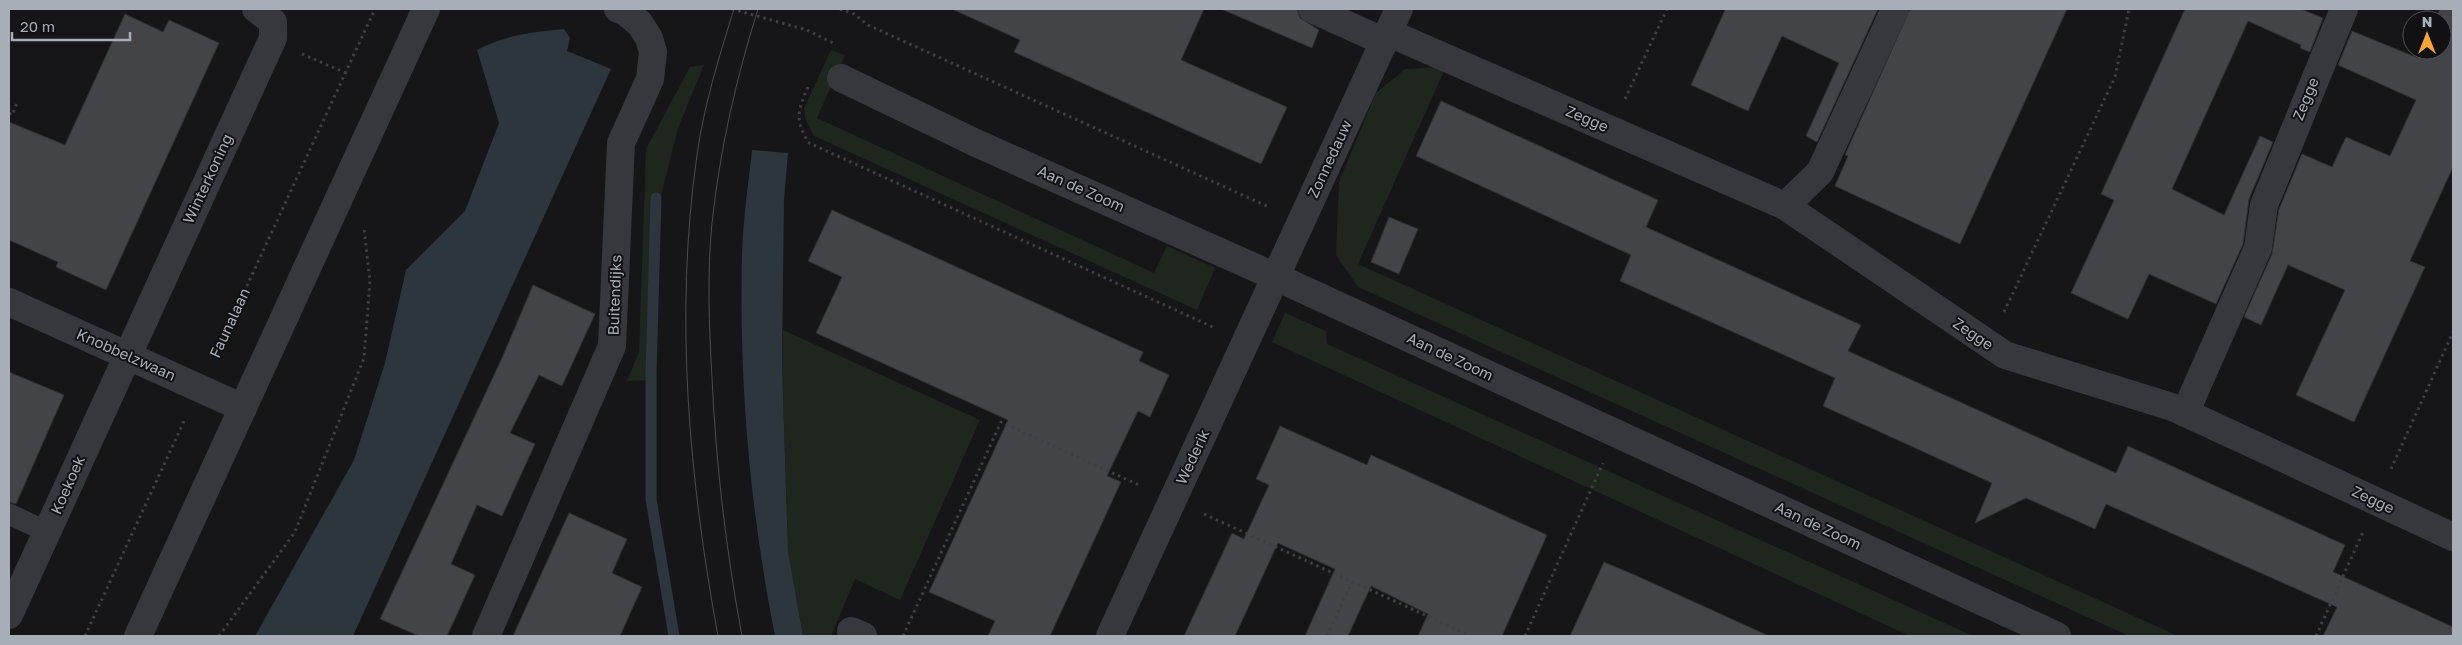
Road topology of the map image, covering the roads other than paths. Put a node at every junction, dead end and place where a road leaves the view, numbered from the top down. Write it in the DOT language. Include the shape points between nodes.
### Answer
graph roads {
  1 [pos="256,9"];
  2 [pos="426,9"];
  3 [pos="618,9"];
  4 [pos="1312,9"];
  5 [pos="1895,9"];
  6 [pos="2344,9"];
  7 [pos="1391,28"];
  8 [pos="841,78"];
  9 [pos="1785,206"];
  10 [pos="1276,277"];
  11 [pos="9,302"];
  12 [pos="127,356"];
  13 [pos="243,408"];
  14 [pos="2184,413"];
  15 [pos="9,514"];
  16 [pos="47,532"];
  17 [pos="2453,537"];
  18 [pos="9,615"];
  19 [pos="138,636"];
  20 [pos="486,636"];
  21 [pos="1110,636"];
  22 [pos="2057,636"];
  1 -- 12 [label="street, Winterkoning" via="273,22 272,40"];
  2 -- 13 [label="street"];
  3 -- 20 [label="street, Buitendijks" via="640,24 653,52 650,79 621,143 612,346"];
  4 -- 7 [label="street"];
  5 -- 9 [label="street" via="1820,172"];
  6 -- 14 [label="street, Zegge" via="2264,205 2258,248"];
  7 -- 9 [label="street, Zegge"];
  7 -- 10 [label="street, Zonnedauw"];
  8 -- 10 [label="street, Aan de Zoom" via="976,143"];
  9 -- 14 [label="street, Zegge" via="2004,355"];
  10 -- 21 [label="street, Wederik"];
  10 -- 22 [label="street, Aan de Zoom"];
  11 -- 12 [label="street, Knobbelzwaan"];
  12 -- 13 [label="street, Knobbelzwaan"];
  12 -- 16 [label="street, Koekoek"];
  13 -- 19 [label="street"];
  14 -- 17 [label="street, Zegge"];
  15 -- 16 [label="lane"];
  16 -- 18 [label="street, Koekoek"];
}
